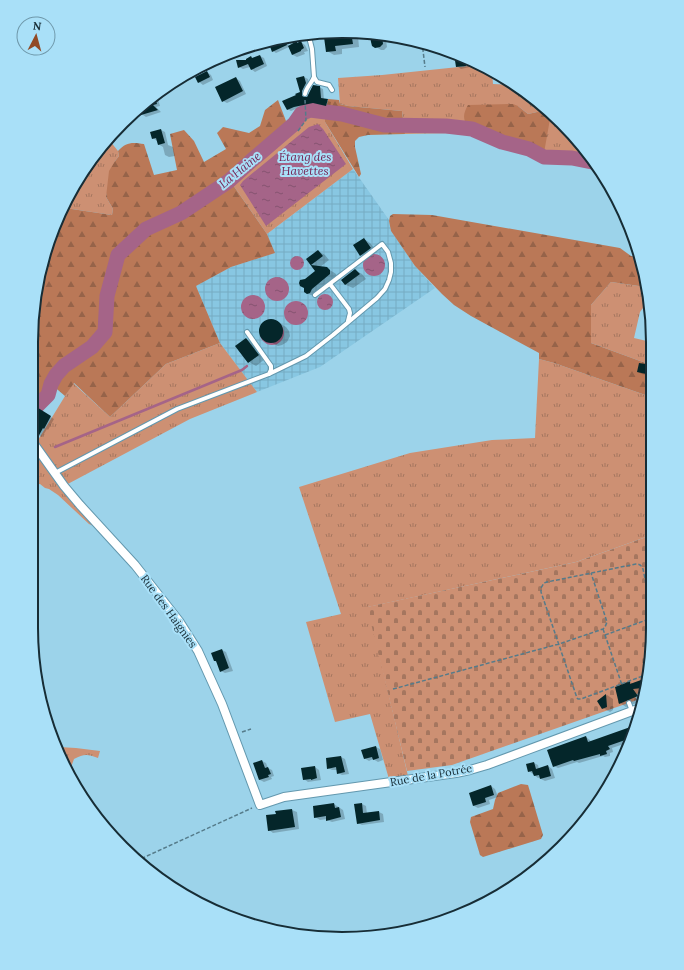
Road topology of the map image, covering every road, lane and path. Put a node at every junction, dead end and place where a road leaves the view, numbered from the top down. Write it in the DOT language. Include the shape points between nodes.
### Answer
graph roads {
  1 [pos="310,40"];
  2 [pos="423,49"];
  3 [pos="425,67"];
  4 [pos="314,77"];
  5 [pos="332,90"];
  6 [pos="305,94"];
  7 [pos="298,131"];
  8 [pos="330,284"];
  9 [pos="315,295"];
  10 [pos="348,322"];
  11 [pos="247,332"];
  12 [pos="269,374"];
  13 [pos="38,450"];
  14 [pos="55,473"];
  15 [pos="591,573"];
  16 [pos="646,587"];
  17 [pos="646,620"];
  18 [pos="602,629"];
  19 [pos="605,635"];
  20 [pos="559,644"];
  21 [pos="642,676"];
  22 [pos="622,684"];
  23 [pos="393,689"];
  24 [pos="636,707"];
  25 [pos="251,729"];
  26 [pos="234,735"];
  27 [pos="260,805"];
  28 [pos="143,858"];
  1 -- 4 [label="lane"];
  2 -- 3 [label="path"];
  4 -- 5 [label="lane" via="317,82 328,85"];
  4 -- 6 [label="lane"];
  6 -- 7 [label="path" via="306,120"];
  8 -- 9 [label="lane"];
  8 -- 10 [label="lane" via="349,309"];
  8 -- 10 [label="lane" via="382,244 388,252 391,272 385,289"];
  10 -- 12 [label="lane" via="306,356"];
  11 -- 12 [label="lane" via="271,366"];
  12 -- 14 [label="lane" via="177,409"];
  13 -- 14 [label="street, Rue des Haignies"];
  14 -- 26 [label="street, Rue des Haignies" via="80,505 135,565 179,621 202,657"];
  15 -- 16 [label="path" via="639,564"];
  15 -- 18 [label="path" via="607,622"];
  15 -- 20 [label="path" via="542,585 541,592"];
  17 -- 19 [label="path"];
  18 -- 19 [label="path"];
  18 -- 20 [label="path"];
  19 -- 22 [label="path"];
  20 -- 22 [label="path" via="578,699"];
  20 -- 23 [label="path"];
  21 -- 22 [label="path"];
  24 -- 27 [label="street, Rue de la Potrée" via="630,707 470,770 284,797"];
  25 -- 26 [label="path"];
  26 -- 27 [label="street, Rue des Haignies"];
  27 -- 28 [label="path"];
}
